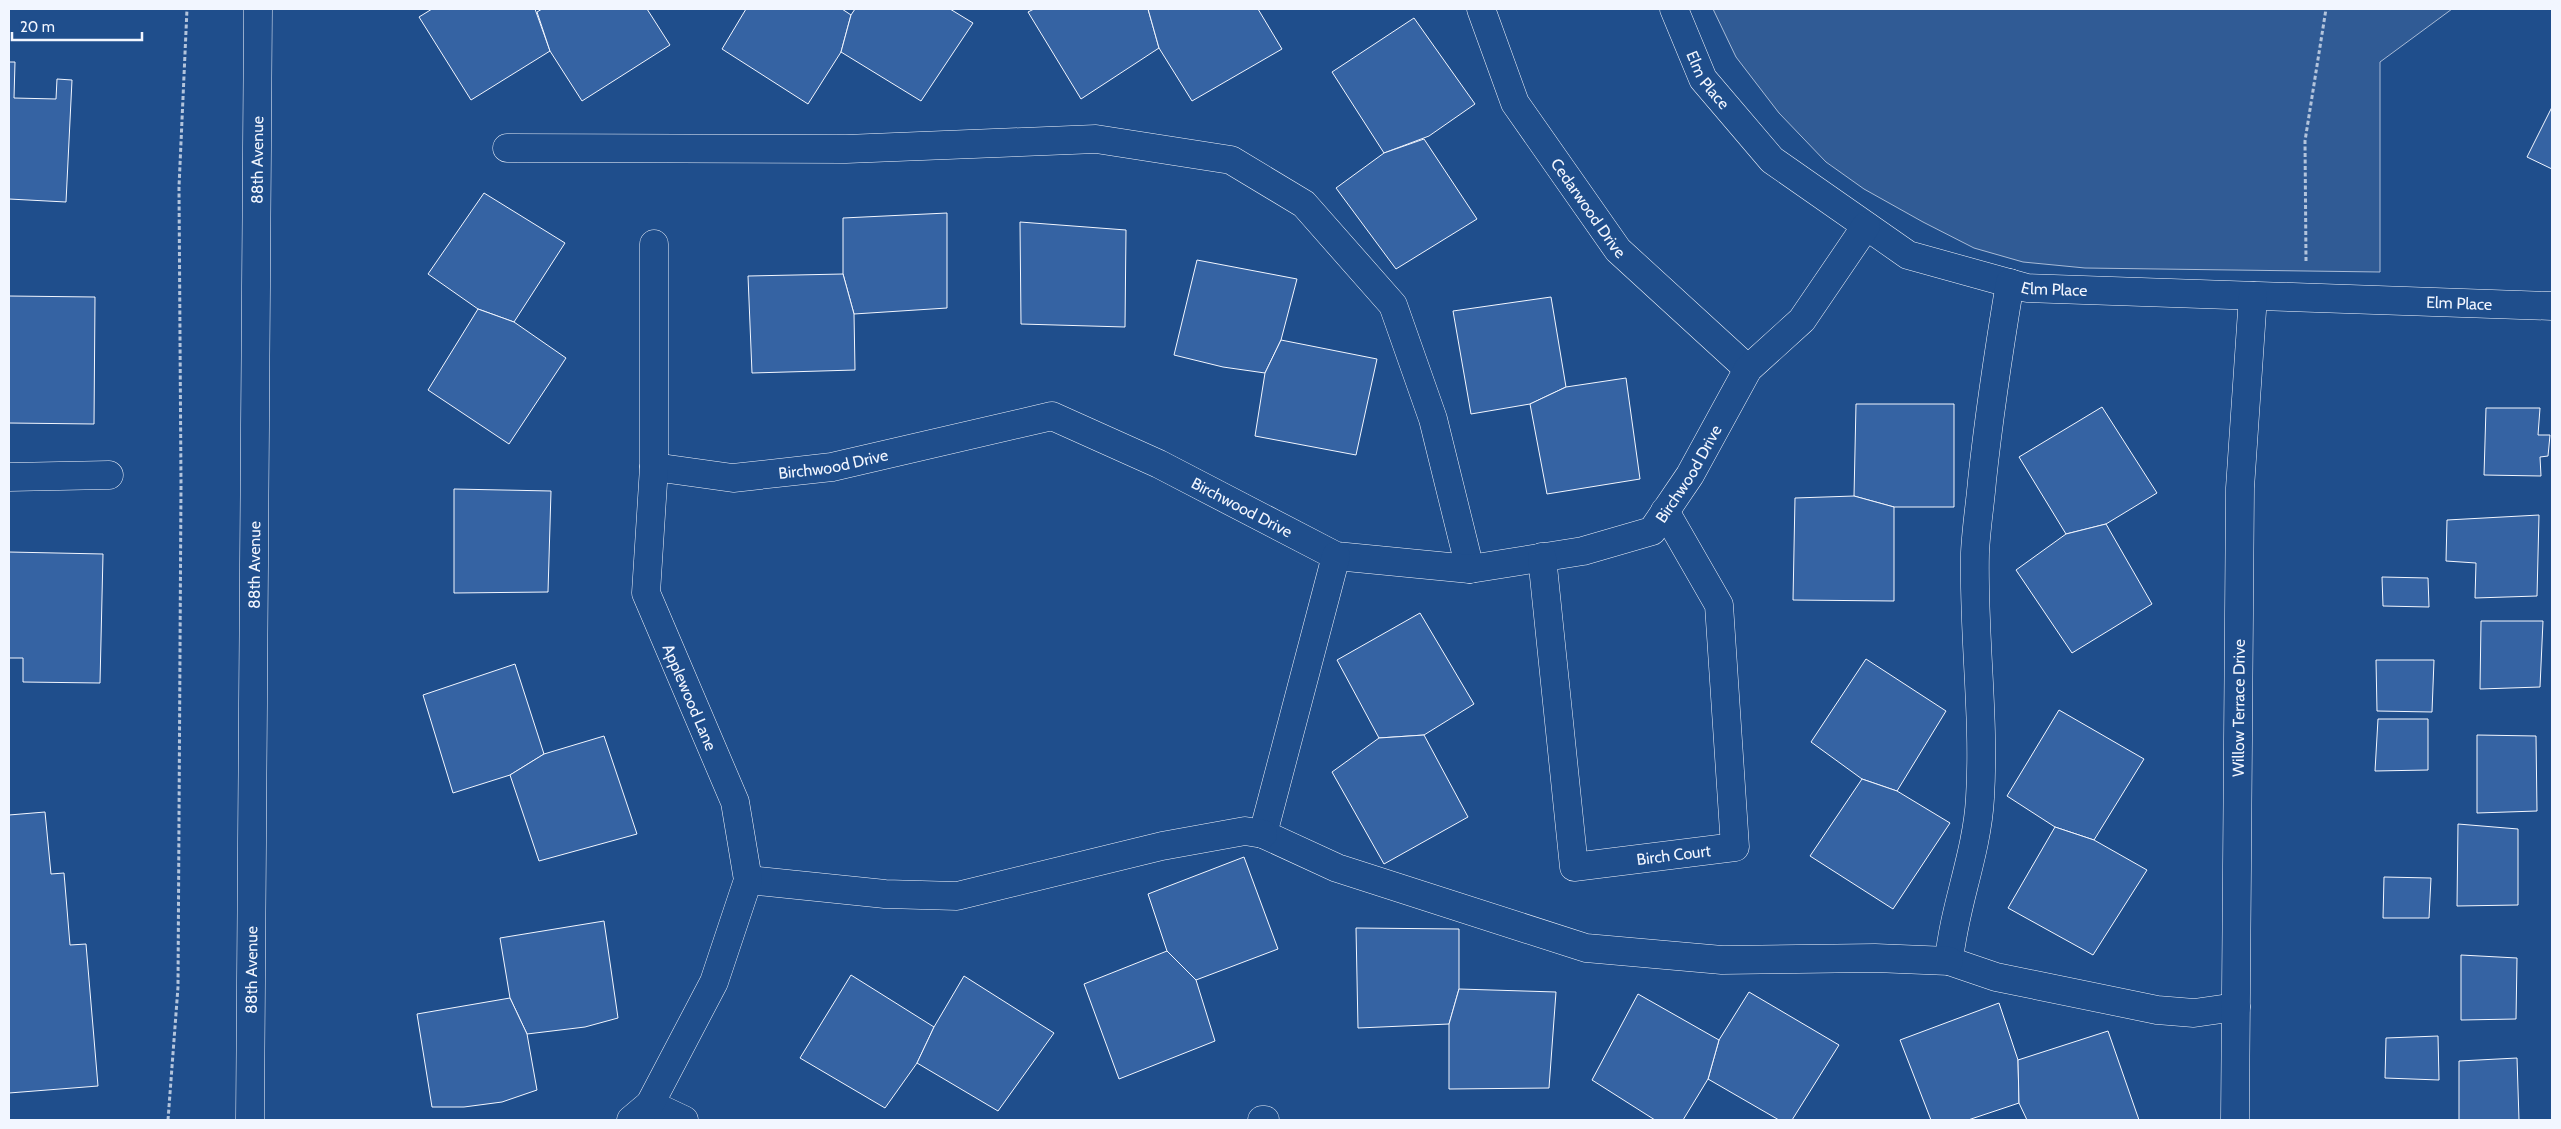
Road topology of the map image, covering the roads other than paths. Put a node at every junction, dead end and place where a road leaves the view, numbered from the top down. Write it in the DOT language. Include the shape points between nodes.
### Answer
graph roads {
  1 [pos="258,9"];
  2 [pos="1481,9"];
  3 [pos="1674,9"];
  4 [pos="507,148"];
  5 [pos="1866,226"];
  6 [pos="654,244"];
  7 [pos="2010,283"];
  8 [pos="2253,296"];
  9 [pos="2552,306"];
  10 [pos="1748,369"];
  11 [pos="654,467"];
  12 [pos="109,475"];
  13 [pos="9,477"];
  14 [pos="1665,511"];
  15 [pos="1336,556"];
  16 [pos="1542,557"];
  17 [pos="1470,569"];
  18 [pos="1263,834"];
  19 [pos="748,880"];
  20 [pos="1949,961"];
  21 [pos="2236,1007"];
  22 [pos="640,1112"];
  23 [pos="250,1120"];
  24 [pos="684,1120"];
  25 [pos="2236,1120"];
  1 -- 23 [label="street, 88th Avenue"];
  2 -- 10 [label="street, Cedarwood Drive" via="1515,103 1618,250"];
  3 -- 5 [label="street, Elm Place" via="1703,79 1772,160"];
  4 -- 17 [label="street" via="846,149 1096,139 1231,160 1304,204 1393,305 1433,419"];
  5 -- 7 [label="street, Elm Place" via="1908,256"];
  5 -- 10 [label="street, Birchwood Drive" via="1802,320"];
  6 -- 11 [label="street, Applewood Lane"];
  7 -- 8 [label="street, Elm Place" via="2028,288"];
  7 -- 20 [label="street" via="1991,395 1975,552 1982,739 1980,800 1971,856 1952,931"];
  8 -- 9 [label="street, Elm Place"];
  8 -- 21 [label="street, Willow Terrace Drive" via="2240,488"];
  10 -- 14 [label="street, Birchwood Drive" via="1690,475"];
  11 -- 15 [label="street, Birchwood Drive" via="733,478 832,467 1052,416 1159,464"];
  11 -- 19 [label="street, Applewood Lane" via="646,593 735,802"];
  12 -- 13 [label="street"];
  14 -- 16 [label="street, Birchwood Drive" via="1652,532 1583,551"];
  14 -- 16 [label="street, Birch Court" via="1719,605 1735,847 1574,867"];
  15 -- 17 [label="street, Birchwood Drive"];
  15 -- 18 [label="street"];
  16 -- 17 [label="street, Birchwood Drive"];
  18 -- 19 [label="street" via="1245,831 1162,846 957,896 885,894"];
  18 -- 20 [label="street" via="1337,868 1586,948 1722,960 1874,958"];
  19 -- 22 [label="street, Applewood Lane" via="714,982"];
  20 -- 21 [label="street" via="1996,977 2157,1010 2194,1013"];
  21 -- 25 [label="street, Willow Terrace Drive"];
  22 -- 24 [label="street"];
}
